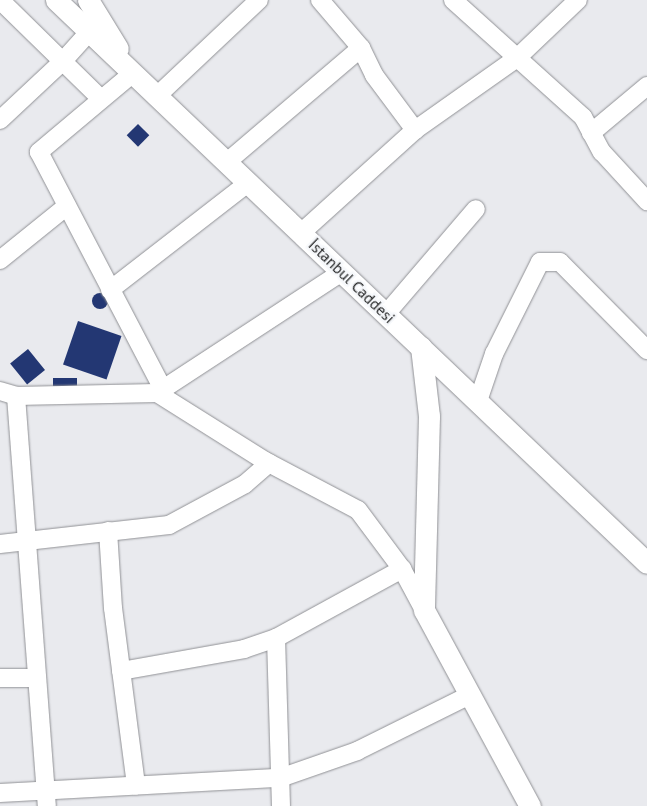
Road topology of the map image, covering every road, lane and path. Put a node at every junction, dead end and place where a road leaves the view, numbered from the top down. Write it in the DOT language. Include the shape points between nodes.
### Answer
graph roads {
  1 [pos="0,0"];
  2 [pos="56,0"];
  3 [pos="259,0"];
  4 [pos="320,0"];
  5 [pos="452,0"];
  6 [pos="578,0"];
  7 [pos="96,3"];
  8 [pos="89,32"];
  9 [pos="361,48"];
  10 [pos="517,58"];
  11 [pos="63,62"];
  12 [pos="132,72"];
  13 [pos="647,86"];
  14 [pos="157,96"];
  15 [pos="101,99"];
  16 [pos="0,120"];
  17 [pos="414,130"];
  18 [pos="591,133"];
  19 [pos="227,162"];
  20 [pos="248,183"];
  21 [pos="647,201"];
  22 [pos="67,206"];
  23 [pos="476,209"];
  24 [pos="301,233"];
  25 [pos="0,260"];
  26 [pos="342,272"];
  27 [pos="110,290"];
  28 [pos="386,314"];
  29 [pos="421,347"];
  30 [pos="647,350"];
  31 [pos="160,391"];
  32 [pos="8,401"];
  33 [pos="478,401"];
  34 [pos="269,463"];
  35 [pos="108,531"];
  36 [pos="27,541"];
  37 [pos="0,544"];
  38 [pos="647,563"];
  39 [pos="402,569"];
  40 [pos="424,610"];
  41 [pos="276,638"];
  42 [pos="121,671"];
  43 [pos="0,678"];
  44 [pos="37,678"];
  45 [pos="470,695"];
  46 [pos="280,778"];
  47 [pos="136,786"];
  48 [pos="0,793"];
  49 [pos="46,798"];
  50 [pos="281,806"];
  51 [pos="530,806"];
  1 -- 11 [label="street"];
  2 -- 8 [label="street, İstanbul Caddesi"];
  3 -- 14 [label="street"];
  4 -- 9 [label="street"];
  5 -- 10 [label="street"];
  6 -- 10 [label="street"];
  7 -- 12 [label="street"];
  8 -- 11 [label="street"];
  8 -- 12 [label="street, İstanbul Caddesi"];
  9 -- 17 [label="street" via="374,75"];
  9 -- 19 [label="street"];
  10 -- 17 [label="street"];
  10 -- 18 [label="street" via="582,117"];
  11 -- 15 [label="street"];
  11 -- 16 [label="street"];
  12 -- 14 [label="street, İstanbul Caddesi"];
  12 -- 15 [label="street"];
  13 -- 18 [label="street"];
  14 -- 19 [label="street, İstanbul Caddesi"];
  15 -- 22 [label="street" via="39,152"];
  17 -- 24 [label="street"];
  18 -- 21 [label="street" via="602,152"];
  19 -- 20 [label="street, İstanbul Caddesi"];
  20 -- 24 [label="street, İstanbul Caddesi"];
  20 -- 27 [label="street"];
  22 -- 25 [label="street"];
  22 -- 27 [label="street"];
  23 -- 28 [label="street"];
  24 -- 26 [label="street, İstanbul Caddesi"];
  26 -- 28 [label="street, İstanbul Caddesi"];
  26 -- 31 [label="street"];
  27 -- 31 [label="street"];
  28 -- 29 [label="street, İstanbul Caddesi"];
  29 -- 33 [label="street, İstanbul Caddesi"];
  29 -- 40 [label="street" via="429,416"];
  30 -- 33 [label="street" via="560,262 540,262 494,354"];
  31 -- 32 [label="street"];
  31 -- 34 [label="street"];
  32 -- 36 [label="street"];
  33 -- 38 [label="street, İstanbul Caddesi"];
  34 -- 35 [label="street" via="246,484 169,525"];
  34 -- 39 [label="street" via="358,510"];
  35 -- 36 [label="street"];
  35 -- 42 [label="street"];
  36 -- 37 [label="street"];
  36 -- 44 [label="street"];
  39 -- 40 [label="street"];
  39 -- 41 [label="street"];
  40 -- 45 [label="street"];
  41 -- 42 [label="street" via="244,649"];
  41 -- 46 [label="street"];
  42 -- 47 [label="street"];
  43 -- 44 [label="street"];
  44 -- 49 [label="street"];
  45 -- 46 [label="street" via="357,751"];
  45 -- 51 [label="street"];
  46 -- 47 [label="street"];
  46 -- 50 [label="street"];
  47 -- 49 [label="street"];
  48 -- 49 [label="street"];
}
